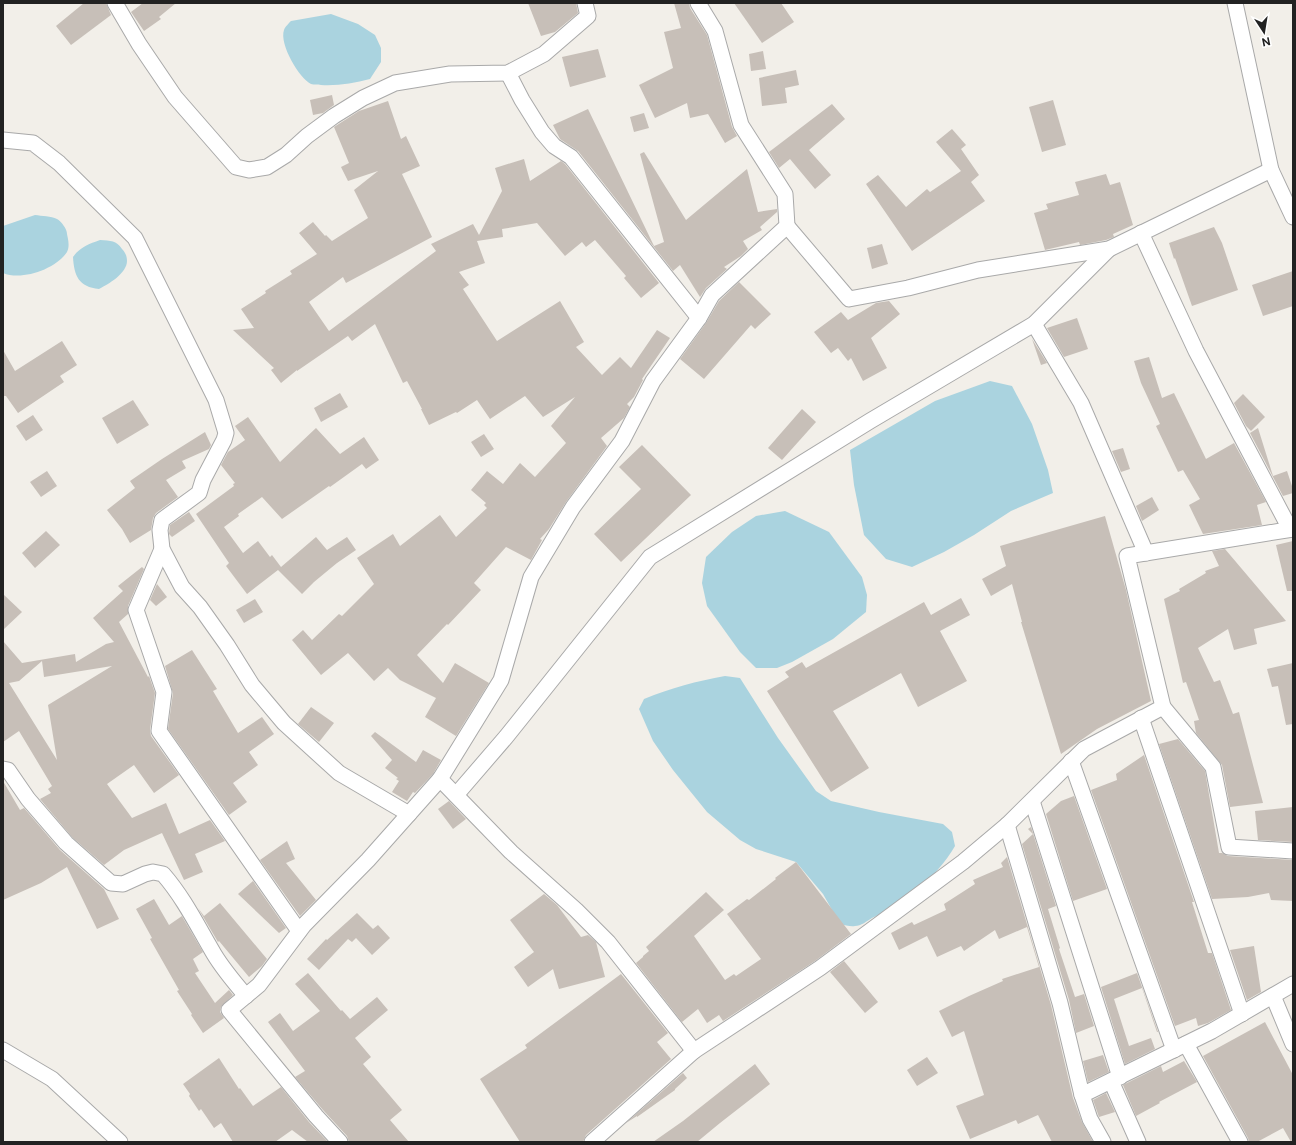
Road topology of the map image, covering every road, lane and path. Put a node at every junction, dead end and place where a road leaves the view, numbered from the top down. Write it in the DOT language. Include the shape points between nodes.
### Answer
graph roads {
  1 [pos="114,3"];
  2 [pos="585,3"];
  3 [pos="698,3"];
  4 [pos="1235,3"];
  5 [pos="508,73"];
  6 [pos="3,140"];
  7 [pos="1271,170"];
  8 [pos="1293,216"];
  9 [pos="787,226"];
  10 [pos="1141,233"];
  11 [pos="1109,249"];
  12 [pos="699,318"];
  13 [pos="1034,324"];
  14 [pos="1292,529"];
  15 [pos="162,549"];
  16 [pos="1146,552"];
  17 [pos="1163,706"];
  18 [pos="1141,718"];
  19 [pos="1071,761"];
  20 [pos="3,768"];
  21 [pos="440,779"];
  22 [pos="456,795"];
  23 [pos="1032,801"];
  24 [pos="409,814"];
  25 [pos="1007,826"];
  26 [pos="1293,851"];
  27 [pos="299,931"];
  28 [pos="1293,984"];
  29 [pos="246,996"];
  30 [pos="1272,996"];
  31 [pos="1242,1014"];
  32 [pos="1293,1044"];
  33 [pos="1180,1047"];
  34 [pos="3,1050"];
  35 [pos="694,1051"];
  36 [pos="1115,1079"];
  37 [pos="1082,1095"];
  38 [pos="120,1142"];
  39 [pos="340,1142"];
  40 [pos="592,1142"];
  41 [pos="1103,1142"];
  42 [pos="1138,1142"];
  43 [pos="1240,1142"];
  1 -- 5 [label="street" via="175,97 236,167 249,170 267,167 334,116 363,98 396,83 450,74"];
  2 -- 5 [label="street" via="588,16 544,54"];
  3 -- 9 [label="street" via="715,31 742,124 785,194"];
  4 -- 7 [label="street"];
  5 -- 12 [label="street" via="542,132 554,146 571,156"];
  6 -- 15 [label="street" via="33,143 59,163 135,238 216,400 226,434 224,440 202,480 199,493 162,520"];
  7 -- 8 [label="street"];
  7 -- 10 [label="street"];
  9 -- 11 [label="street" via="849,299 908,288 978,270"];
  9 -- 12 [label="street" via="712,295"];
  10 -- 11 [label="street"];
  10 -- 14 [label="street" via="1196,351"];
  11 -- 13 [label="street"];
  12 -- 21 [label="street" via="653,381 622,441 573,507 531,577 501,680"];
  13 -- 16 [label="street" via="1081,403"];
  13 -- 22 [label="street" via="650,556 506,737"];
  14 -- 16 [label="street"];
  15 -- 24 [label="street" via="182,587 205,614 252,685 284,723 339,772"];
  15 -- 27 [label="street" via="136,610 164,692 159,731"];
  16 -- 17 [label="street" via="1127,556"];
  17 -- 18 [label="street"];
  17 -- 26 [label="street" via="1213,767 1230,847"];
  18 -- 19 [label="street" via="1084,749"];
  18 -- 31 [label="street"];
  19 -- 23 [label="street"];
  19 -- 33 [label="street"];
  20 -- 29 [label="street" via="8,770 28,799 66,844 111,884 123,884 153,872 162,874 186,904 230,978"];
  21 -- 22 [label="street"];
  21 -- 24 [label="street"];
  22 -- 35 [label="street" via="511,852 608,942"];
  23 -- 25 [label="street"];
  23 -- 36 [label="street"];
  24 -- 27 [label="street"];
  25 -- 35 [label="street" via="963,862 820,968"];
  25 -- 37 [label="street" via="1060,1003"];
  27 -- 29 [label="street" via="259,984"];
  28 -- 30 [label="street"];
  29 -- 39 [label="street" via="228,1010"];
  30 -- 31 [label="street"];
  30 -- 32 [label="street"];
  31 -- 33 [label="street"];
  33 -- 36 [label="street"];
  33 -- 43 [label="street"];
  34 -- 38 [label="street" via="52,1078"];
  35 -- 40 [label="street"];
  36 -- 37 [label="street"];
  36 -- 42 [label="street"];
  37 -- 41 [label="street" via="1090,1119"];
}
